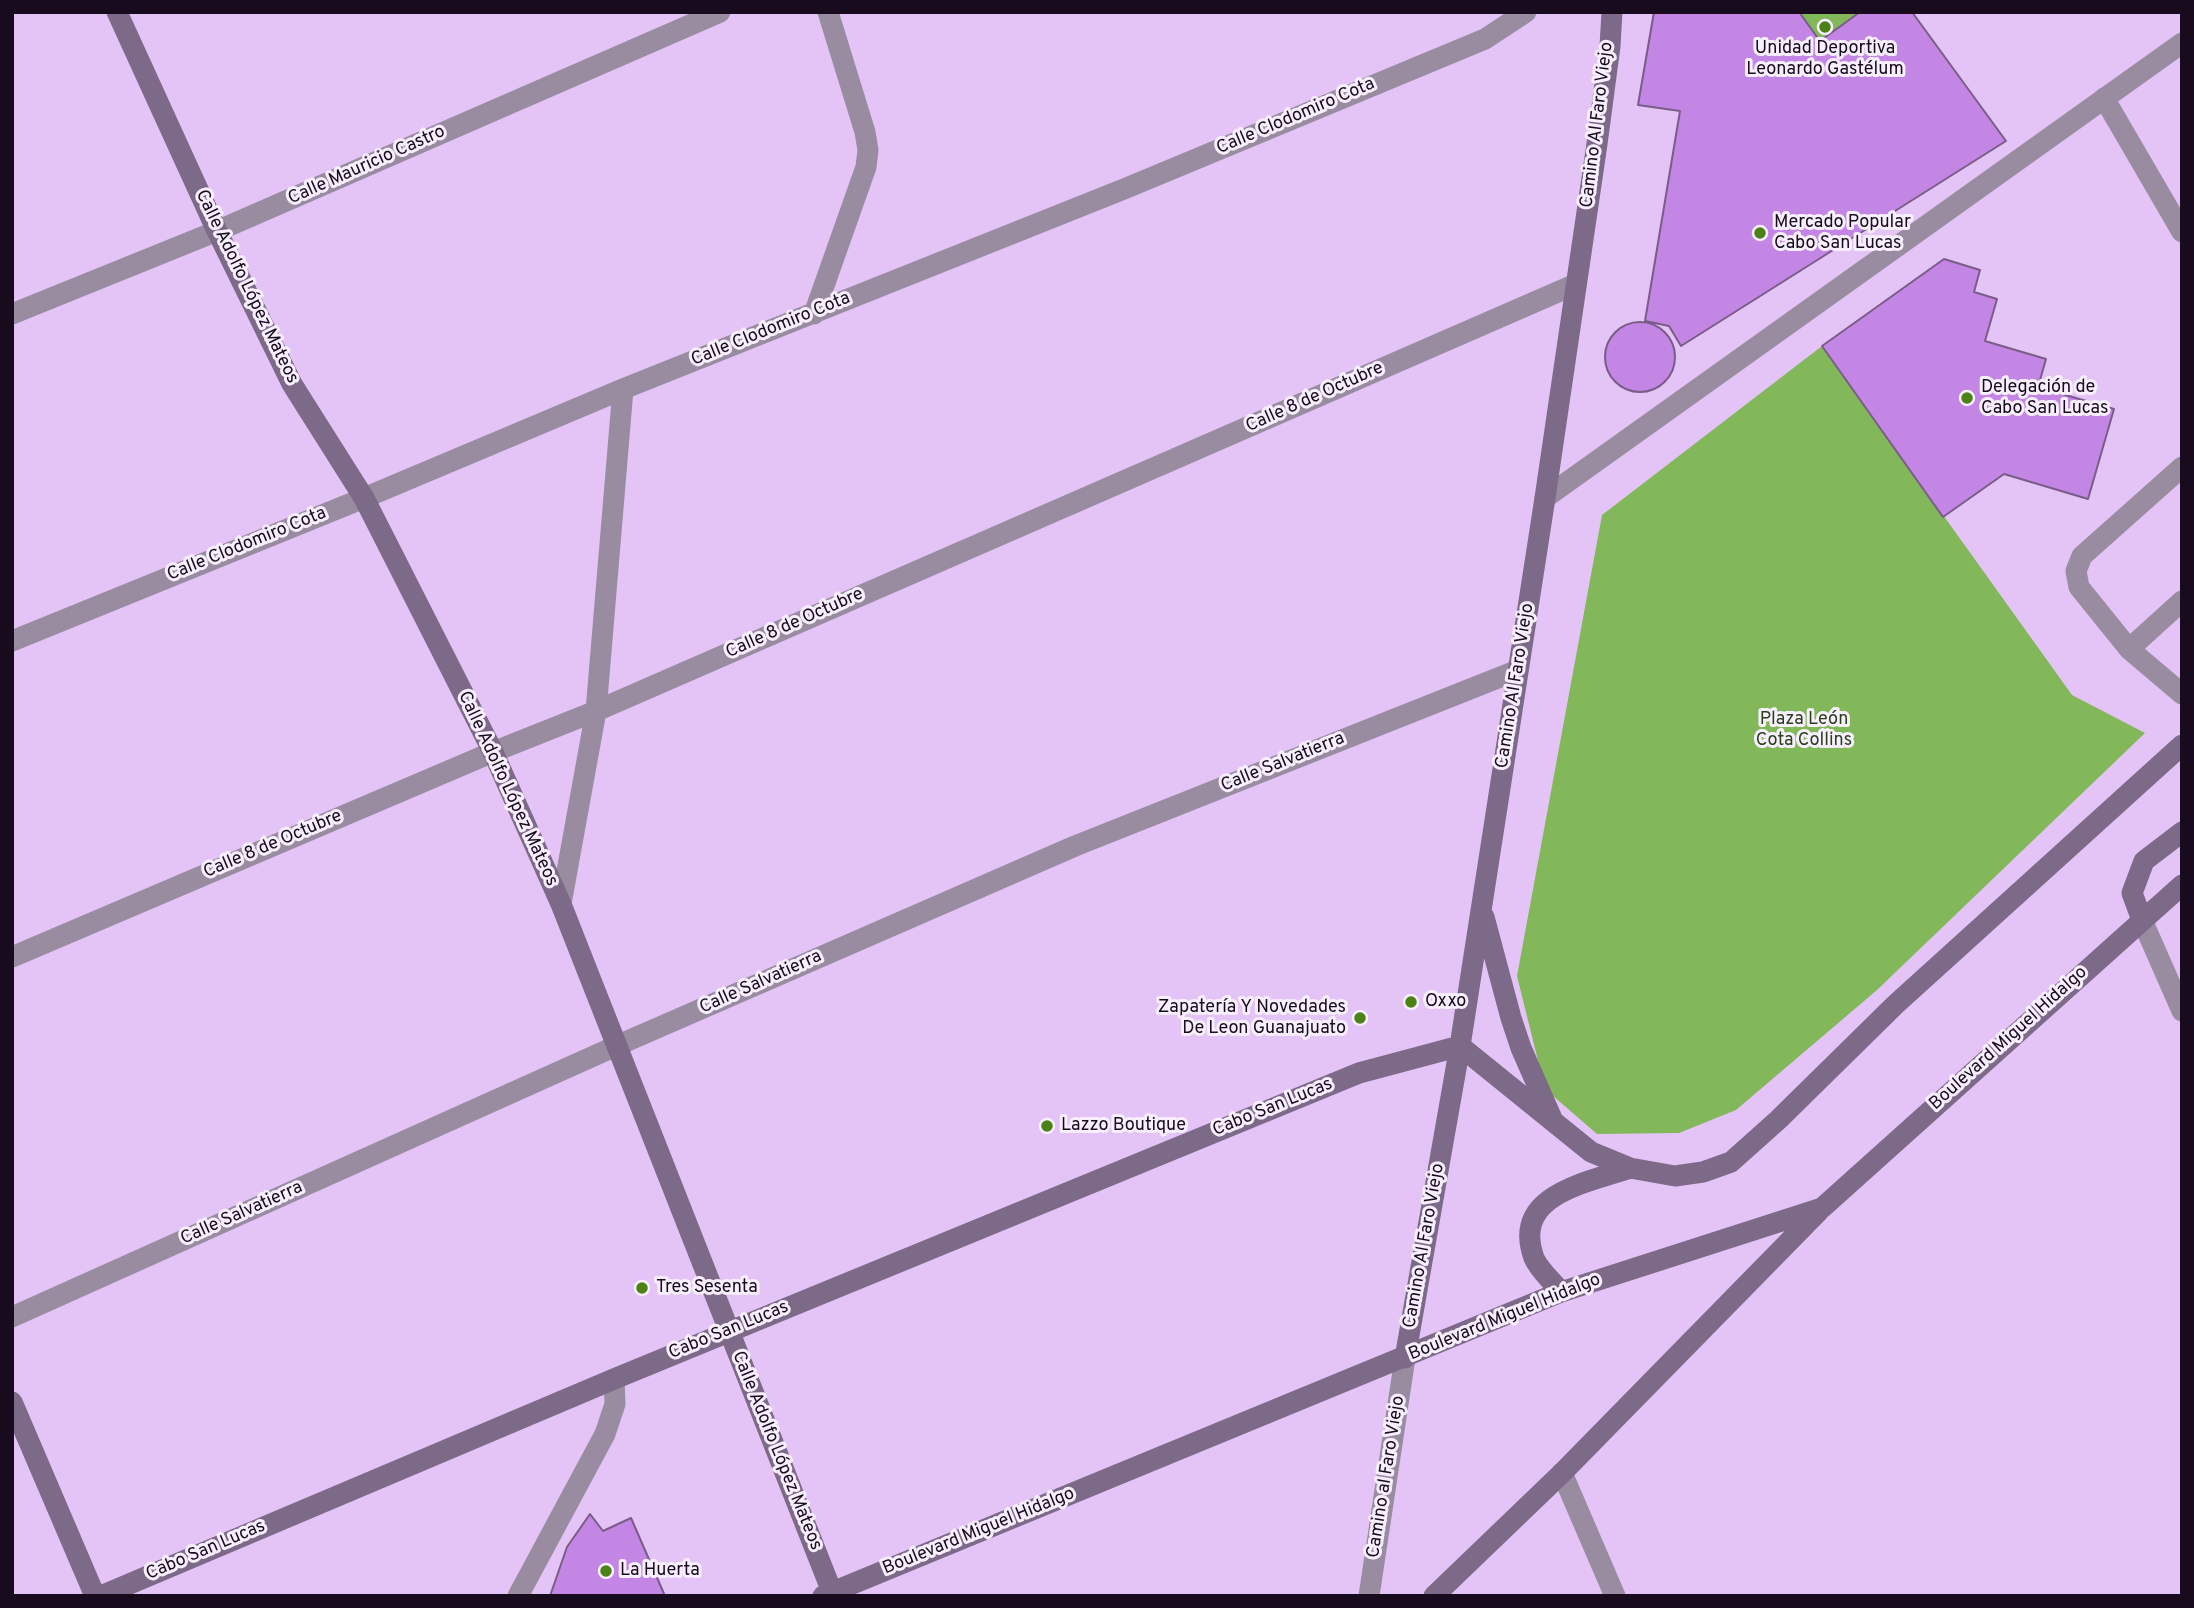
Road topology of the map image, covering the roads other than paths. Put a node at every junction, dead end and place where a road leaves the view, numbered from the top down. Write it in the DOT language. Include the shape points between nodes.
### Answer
graph roads {
  1 [pos="117,12"];
  2 [pos="720,12"];
  3 [pos="828,12"];
  4 [pos="1526,12"];
  5 [pos="1606,15"];
  6 [pos="2182,43"];
  7 [pos="2104,98"];
  8 [pos="217,231"];
  9 [pos="2182,232"];
  10 [pos="1576,284"];
  11 [pos="12,314"];
  12 [pos="814,314"];
  13 [pos="623,389"];
  14 [pos="2182,467"];
  15 [pos="364,498"];
  16 [pos="1545,498"];
  17 [pos="2182,601"];
  18 [pos="12,641"];
  19 [pos="2129,649"];
  20 [pos="1518,670"];
  21 [pos="2182,694"];
  22 [pos="596,711"];
  23 [pos="2182,745"];
  24 [pos="493,752"];
  25 [pos="2182,832"];
  26 [pos="2182,885"];
  27 [pos="561,904"];
  28 [pos="1481,907"];
  29 [pos="2142,920"];
  30 [pos="12,957"];
  31 [pos="2182,1010"];
  32 [pos="616,1046"];
  33 [pos="1460,1046"];
  34 [pos="1554,1123"];
  35 [pos="1630,1168"];
  36 [pos="1822,1208"];
  37 [pos="1561,1293"];
  38 [pos="12,1317"];
  39 [pos="728,1331"];
  40 [pos="1405,1358"];
  41 [pos="614,1379"];
  42 [pos="12,1402"];
  43 [pos="1562,1473"];
  44 [pos="830,1594"];
  45 [pos="95,1596"];
  46 [pos="101,1596"];
  47 [pos="518,1596"];
  48 [pos="1369,1596"];
  49 [pos="1434,1596"];
  50 [pos="1615,1596"];
  1 -- 8 [label="main road, Calle Adolfo López Mateos"];
  2 -- 8 [label="street, Calle Mauricio Castro"];
  3 -- 12 [label="street" via="868,150"];
  4 -- 12 [label="street, Calle Clodomiro Cota" via="1485,39"];
  5 -- 10 [label="main road, Camino Al Faro Viejo" via="1610,47"];
  6 -- 7 [label="street"];
  7 -- 9 [label="street"];
  7 -- 16 [label="street"];
  8 -- 11 [label="street, Calle Mauricio Castro"];
  8 -- 15 [label="main road, Calle Adolfo López Mateos" via="292,384"];
  10 -- 16 [label="main road, Camino Al Faro Viejo"];
  10 -- 22 [label="street, Calle 8 de Octubre"];
  12 -- 13 [label="street, Calle Clodomiro Cota"];
  13 -- 15 [label="street, Calle Clodomiro Cota"];
  13 -- 22 [label="street"];
  14 -- 19 [label="street" via="2082,556 2076,571 2079,587"];
  15 -- 18 [label="street, Calle Clodomiro Cota"];
  15 -- 24 [label="main road, Calle Adolfo López Mateos"];
  16 -- 20 [label="main road, Camino Al Faro Viejo"];
  17 -- 19 [label="street"];
  19 -- 21 [label="street"];
  20 -- 28 [label="main road, Camino Al Faro Viejo"];
  20 -- 32 [label="street, Calle Salvatierra" via="1075,846"];
  22 -- 24 [label="street, Calle 8 de Octubre"];
  22 -- 27 [label="street"];
  23 -- 35 [label="main road" via="1896,1003 1731,1162 1675,1176"];
  24 -- 27 [label="main road, Calle Adolfo López Mateos"];
  24 -- 30 [label="street, Calle 8 de Octubre"];
  25 -- 29 [label="main road" via="2144,861 2132,893"];
  26 -- 29 [label="main road, Boulevard Miguel Hidalgo"];
  27 -- 32 [label="main road, Calle Adolfo López Mateos"];
  28 -- 33 [label="main road, Camino Al Faro Viejo"];
  28 -- 34 [label="main road" via="1514,1028"];
  29 -- 31 [label="street"];
  29 -- 36 [label="main road, Boulevard Miguel Hidalgo"];
  32 -- 38 [label="street, Calle Salvatierra"];
  32 -- 39 [label="main road, Calle Adolfo López Mateos"];
  33 -- 34 [label="main road"];
  33 -- 39 [label="main road, Cabo San Lucas" via="1359,1073"];
  33 -- 40 [label="main road, Camino Al Faro Viejo"];
  34 -- 35 [label="main road" via="1591,1152"];
  35 -- 37 [label="main road" via="1554,1194 1535,1212 1530,1236 1535,1260"];
  36 -- 37 [label="main road, Boulevard Miguel Hidalgo"];
  36 -- 43 [label="main road"];
  37 -- 40 [label="main road, Boulevard Miguel Hidalgo"];
  39 -- 41 [label="main road, Cabo San Lucas"];
  39 -- 44 [label="main road, Calle Adolfo López Mateos"];
  40 -- 44 [label="main road, Boulevard Miguel Hidalgo"];
  40 -- 48 [label="street, Camino al Faro Viejo"];
  41 -- 46 [label="main road, Cabo San Lucas"];
  41 -- 47 [label="street" via="615,1404 605,1434"];
  42 -- 45 [label="main road"];
  43 -- 49 [label="main road"];
  43 -- 50 [label="street"];
}
